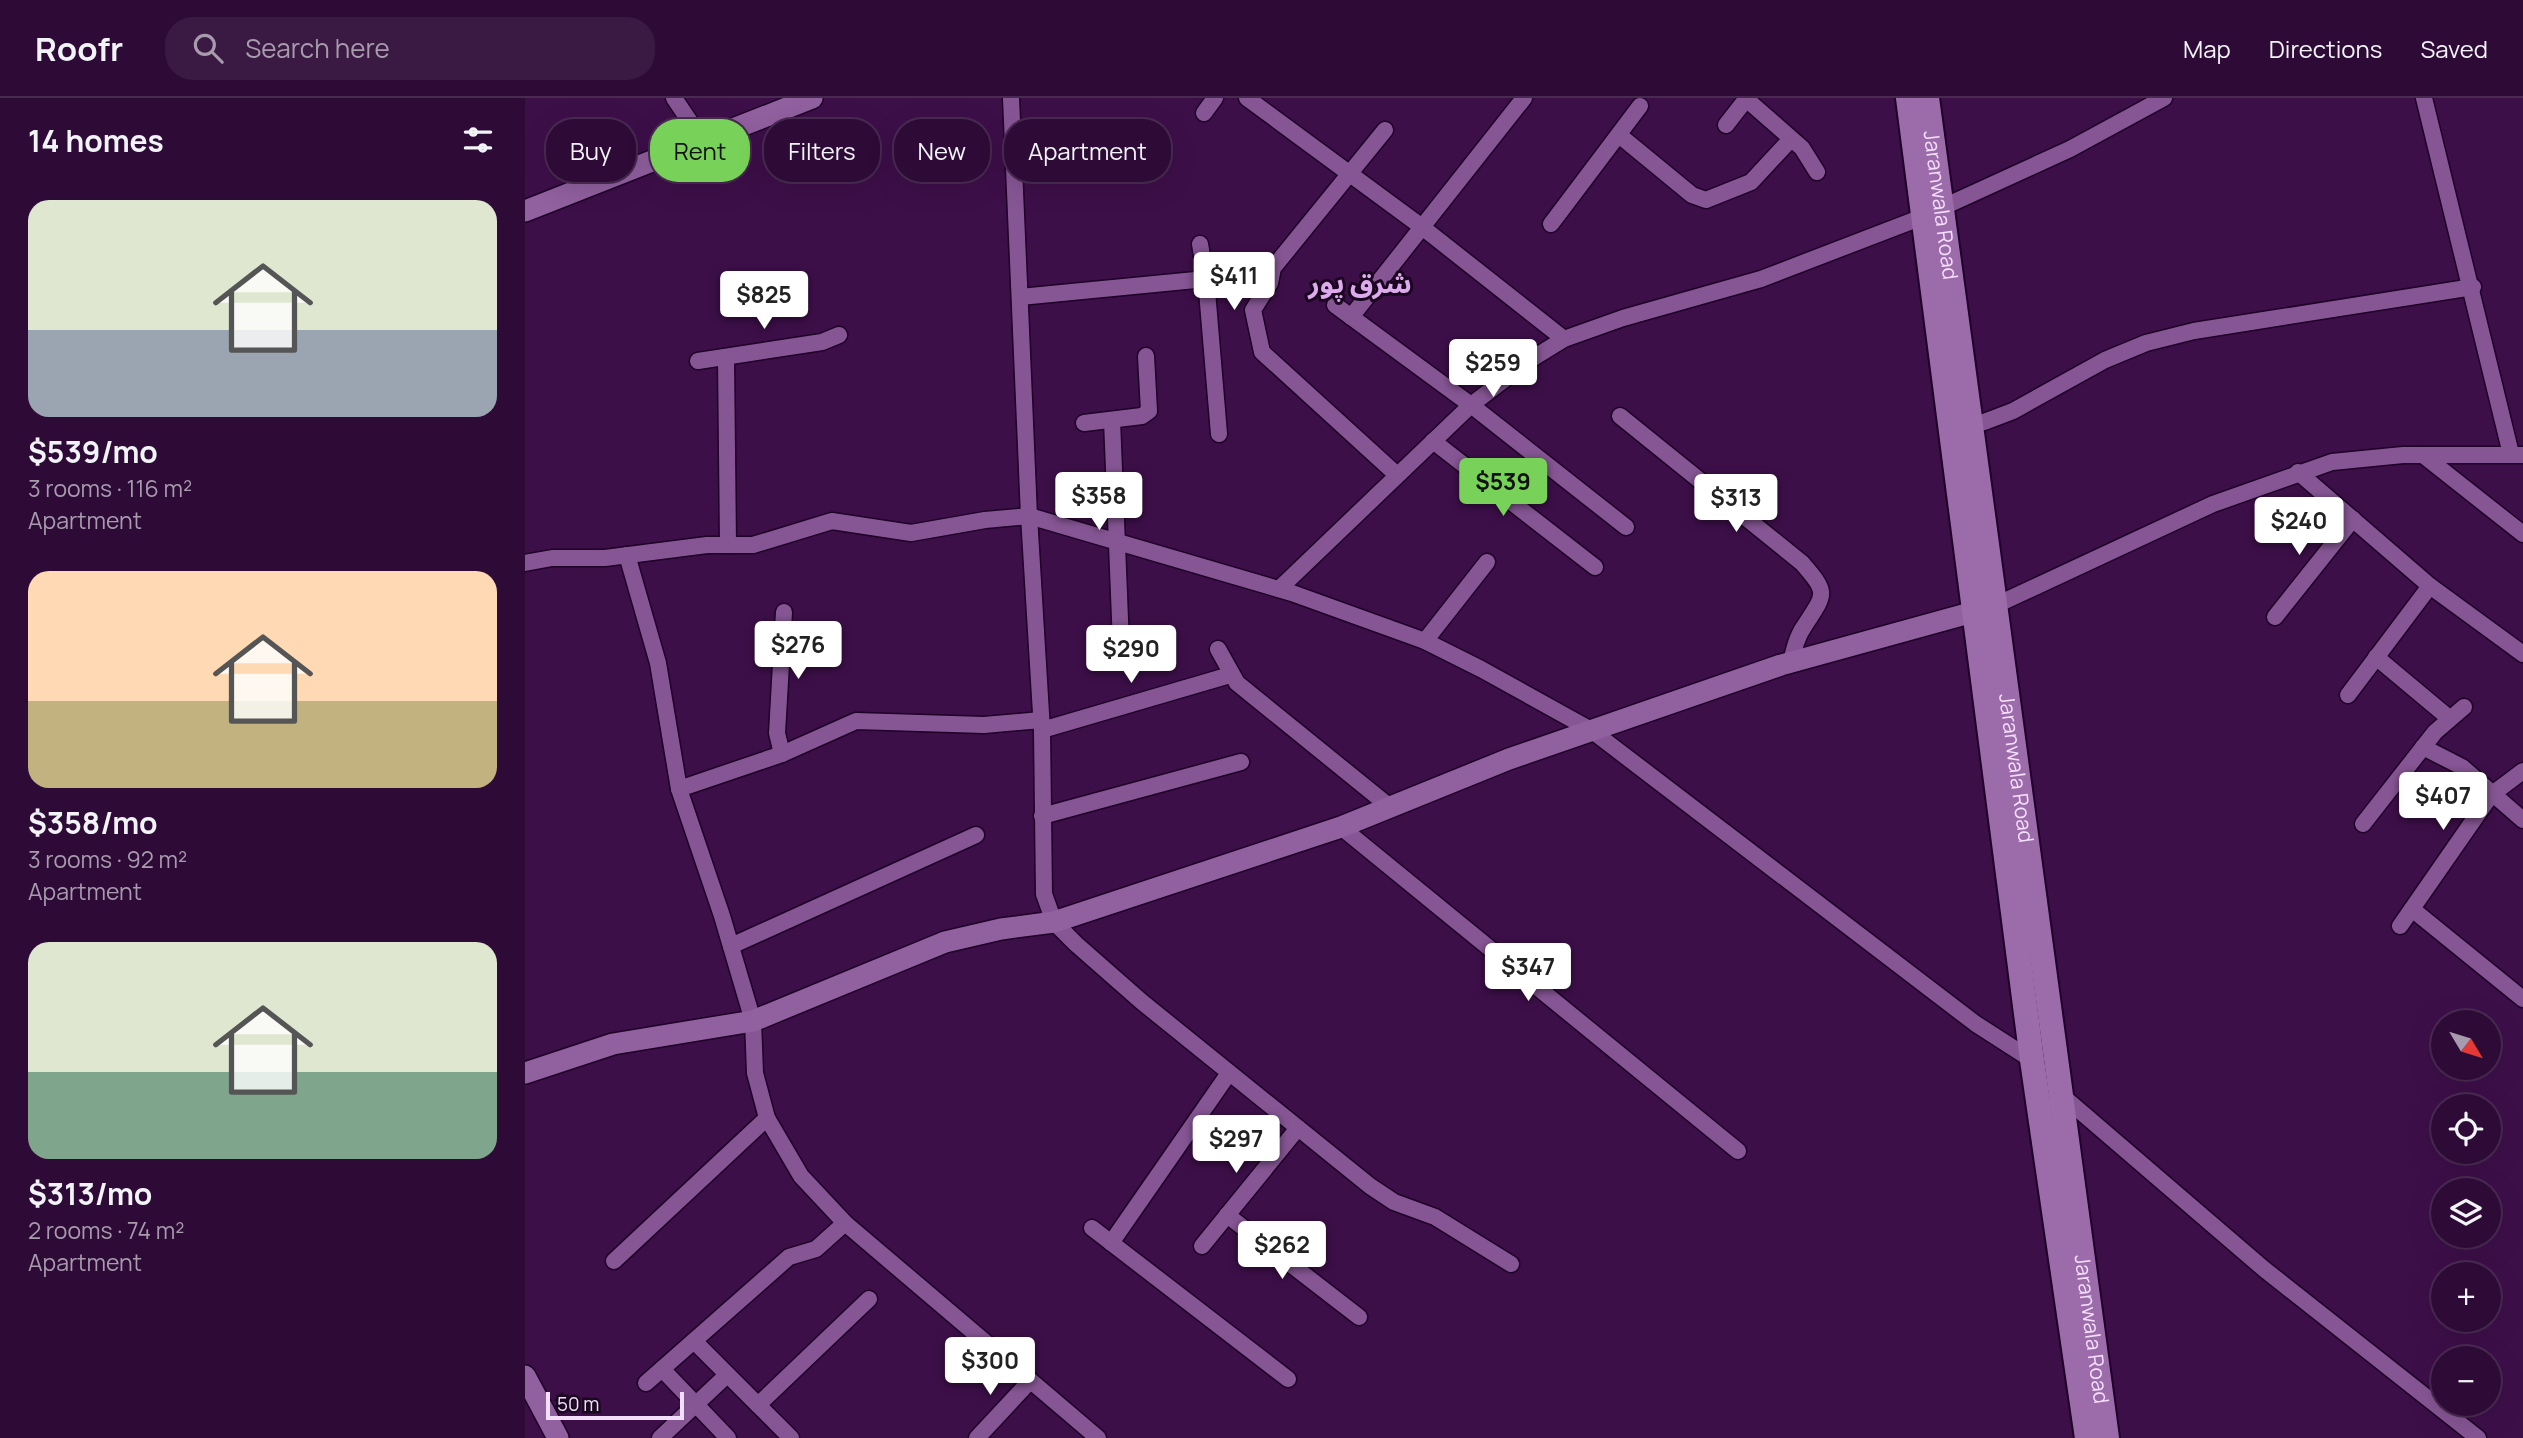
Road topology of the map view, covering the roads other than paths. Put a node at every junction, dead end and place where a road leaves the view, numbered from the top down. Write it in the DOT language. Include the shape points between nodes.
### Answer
graph roads {
  1 [pos="674,98"];
  2 [pos="812,98"];
  3 [pos="1011,98"];
  4 [pos="1216,98"];
  5 [pos="1247,98"];
  6 [pos="1524,98"];
  7 [pos="1746,98"];
  8 [pos="1908,98"];
  9 [pos="1927,98"];
  10 [pos="2164,98"];
  11 [pos="2424,98"];
  12 [pos="1640,106"];
  13 [pos="1204,113"];
  14 [pos="688,119"];
  15 [pos="750,122"];
  16 [pos="1725,125"];
  17 [pos="1385,130"];
  18 [pos="1619,135"];
  19 [pos="1791,139"];
  20 [pos="650,162"];
  21 [pos="1817,172"];
  22 [pos="1349,174"];
  23 [pos="525,211"];
  24 [pos="1933,212"];
  25 [pos="1551,224"];
  26 [pos="1422,227"];
  27 [pos="1200,244"];
  28 [pos="1206,279"];
  29 [pos="2473,287"];
  30 [pos="1020,297"];
  31 [pos="1335,305"];
  32 [pos="1352,317"];
  33 [pos="839,335"];
  34 [pos="1564,340"];
  35 [pos="1146,356"];
  36 [pos="726,358"];
  37 [pos="698,361"];
  38 [pos="1471,405"];
  39 [pos="1620,416"];
  40 [pos="1112,419"];
  41 [pos="1984,422"];
  42 [pos="1084,423"];
  43 [pos="1219,433"];
  44 [pos="1433,441"];
  45 [pos="2517,455"];
  46 [pos="2423,456"];
  47 [pos="2298,472"];
  48 [pos="1397,475"];
  49 [pos="1029,516"];
  50 [pos="2353,519"];
  51 [pos="1626,527"];
  52 [pos="2523,534"];
  53 [pos="1117,541"];
  54 [pos="728,545"];
  55 [pos="627,555"];
  56 [pos="1487,562"];
  57 [pos="525,563"];
  58 [pos="1595,567"];
  59 [pos="2430,586"];
  60 [pos="1279,589"];
  61 [pos="1985,608"];
  62 [pos="784,612"];
  63 [pos="2274,617"];
  64 [pos="1425,641"];
  65 [pos="1121,644"];
  66 [pos="1218,649"];
  67 [pos="2523,654"];
  68 [pos="2377,657"];
  69 [pos="1791,663"];
  70 [pos="1230,675"];
  71 [pos="2348,695"];
  72 [pos="2464,706"];
  73 [pos="2449,718"];
  74 [pos="1042,725"];
  75 [pos="1591,730"];
  76 [pos="2423,747"];
  77 [pos="782,754"];
  78 [pos="1241,762"];
  79 [pos="2523,771"];
  80 [pos="679,789"];
  81 [pos="2491,795"];
  82 [pos="1390,807"];
  83 [pos="1042,816"];
  84 [pos="2523,820"];
  85 [pos="2363,824"];
  86 [pos="1341,827"];
  87 [pos="976,835"];
  88 [pos="2412,909"];
  89 [pos="1054,922"];
  90 [pos="2400,926"];
  91 [pos="731,947"];
  92 [pos="2523,999"];
  93 [pos="753,1021"];
  94 [pos="2032,1060"];
  95 [pos="525,1073"];
  96 [pos="1229,1073"];
  97 [pos="2059,1093"];
  98 [pos="767,1118"];
  99 [pos="1298,1128"];
  100 [pos="1738,1151"];
  101 [pos="1227,1215"];
  102 [pos="845,1223"];
  103 [pos="1091,1228"];
  104 [pos="1111,1242"];
  105 [pos="1202,1245"];
  106 [pos="614,1261"];
  107 [pos="1511,1264"];
  108 [pos="869,1299"];
  109 [pos="1359,1317"];
  110 [pos="694,1341"];
  111 [pos="662,1369"];
  112 [pos="727,1375"];
  113 [pos="525,1376"];
  114 [pos="1288,1379"];
  115 [pos="1030,1381"];
  116 [pos="646,1382"];
  117 [pos="696,1404"];
  118 [pos="758,1405"];
  119 [pos="1094,1437"];
  120 [pos="558,1438"];
  121 [pos="660,1438"];
  122 [pos="729,1438"];
  123 [pos="791,1438"];
  124 [pos="977,1438"];
  125 [pos="2087,1438"];
  126 [pos="2107,1438"];
  127 [pos="2478,1438"];
  1 -- 14 [label="street"];
  2 -- 15 [label="street"];
  3 -- 30 [label="street"];
  4 -- 13 [label="street"];
  5 -- 22 [label="street"];
  6 -- 26 [label="street"];
  7 -- 16 [label="street"];
  7 -- 19 [label="street"];
  8 -- 24 [label="main road, Jaranwala Road"];
  9 -- 24 [label="main road, Jaranwala Road"];
  10 -- 24 [label="street" via="2070,149"];
  11 -- 29 [label="street"];
  12 -- 18 [label="street"];
  17 -- 22 [label="street"];
  18 -- 19 [label="street" via="1692,195 1706,200 1751,182"];
  18 -- 25 [label="street"];
  19 -- 21 [label="street"];
  20 -- 23 [label="street"];
  22 -- 26 [label="street"];
  22 -- 48 [label="street" via="1272,268 1270,283 1252,315 1266,357"];
  24 -- 34 [label="street" via="1761,279 1623,318"];
  24 -- 61 [label="main road, Jaranwala Road"];
  26 -- 32 [label="street"];
  26 -- 34 [label="street"];
  27 -- 28 [label="street"];
  28 -- 30 [label="street"];
  28 -- 43 [label="street"];
  29 -- 41 [label="street" via="2194,331 2146,343"];
  29 -- 45 [label="street"];
  30 -- 49 [label="street"];
  31 -- 32 [label="street"];
  32 -- 38 [label="street"];
  33 -- 36 [label="street"];
  34 -- 38 [label="street"];
  35 -- 40 [label="street" via="1149,411"];
  36 -- 37 [label="street"];
  36 -- 54 [label="street"];
  38 -- 44 [label="street"];
  38 -- 51 [label="street"];
  39 -- 69 [label="street" via="1802,563 1819,582 1821,604 1800,634"];
  40 -- 42 [label="street"];
  40 -- 53 [label="street"];
  44 -- 48 [label="street"];
  44 -- 58 [label="street"];
  45 -- 46 [label="street"];
  46 -- 47 [label="street" via="2332,462"];
  46 -- 52 [label="street"];
  47 -- 50 [label="street"];
  47 -- 61 [label="street" via="2213,504"];
  48 -- 60 [label="street"];
  49 -- 53 [label="street"];
  49 -- 54 [label="street" via="911,533 832,521 753,545"];
  49 -- 74 [label="street"];
  50 -- 59 [label="street"];
  50 -- 63 [label="street"];
  53 -- 60 [label="street"];
  53 -- 65 [label="street"];
  54 -- 55 [label="street"];
  55 -- 57 [label="street"];
  55 -- 80 [label="street" via="658,663"];
  56 -- 64 [label="street"];
  59 -- 67 [label="street"];
  59 -- 68 [label="street"];
  60 -- 64 [label="street"];
  61 -- 69 [label="street"];
  61 -- 94 [label="main road, Jaranwala Road"];
  61 -- 97 [label="main road, Jaranwala Road"];
  62 -- 77 [label="street" via="777,733"];
  64 -- 75 [label="street"];
  66 -- 70 [label="street"];
  68 -- 71 [label="street"];
  68 -- 73 [label="street"];
  69 -- 75 [label="street"];
  70 -- 74 [label="street"];
  70 -- 82 [label="street"];
  72 -- 73 [label="street"];
  73 -- 76 [label="street"];
  74 -- 77 [label="street" via="856,721"];
  74 -- 83 [label="street"];
  75 -- 82 [label="street"];
  75 -- 94 [label="street" via="1976,1024"];
  76 -- 81 [label="street" via="2462,767"];
  76 -- 85 [label="street"];
  77 -- 80 [label="street"];
  78 -- 83 [label="street"];
  79 -- 81 [label="street"];
  80 -- 91 [label="street"];
  81 -- 84 [label="street"];
  81 -- 88 [label="street"];
  82 -- 86 [label="street"];
  83 -- 89 [label="street" via="1044,894"];
  86 -- 89 [label="street"];
  86 -- 100 [label="street"];
  87 -- 91 [label="street"];
  88 -- 90 [label="street"];
  88 -- 92 [label="street"];
  89 -- 93 [label="street" via="945,942"];
  89 -- 96 [label="street"];
  91 -- 93 [label="street"];
  93 -- 95 [label="street" via="613,1044"];
  93 -- 98 [label="street" via="755,1073"];
  94 -- 125 [label="main road, Jaranwala Road"];
  96 -- 99 [label="street"];
  96 -- 104 [label="street"];
  97 -- 126 [label="main road, Jaranwala Road"];
  97 -- 127 [label="street" via="2264,1269"];
  98 -- 102 [label="street" via="801,1176"];
  98 -- 106 [label="street"];
  99 -- 101 [label="street"];
  99 -- 107 [label="street" via="1383,1197 1435,1217"];
  101 -- 105 [label="street"];
  101 -- 109 [label="street"];
  102 -- 110 [label="street" via="816,1249 789,1257"];
  102 -- 115 [label="street"];
  103 -- 104 [label="street"];
  104 -- 114 [label="street"];
  108 -- 118 [label="street"];
  110 -- 111 [label="street"];
  110 -- 112 [label="street"];
  111 -- 116 [label="street"];
  111 -- 117 [label="street"];
  112 -- 117 [label="street"];
  112 -- 118 [label="street"];
  113 -- 120 [label="street"];
  115 -- 119 [label="street"];
  115 -- 124 [label="street"];
  117 -- 121 [label="street"];
  117 -- 122 [label="street"];
  118 -- 123 [label="street"];
}
